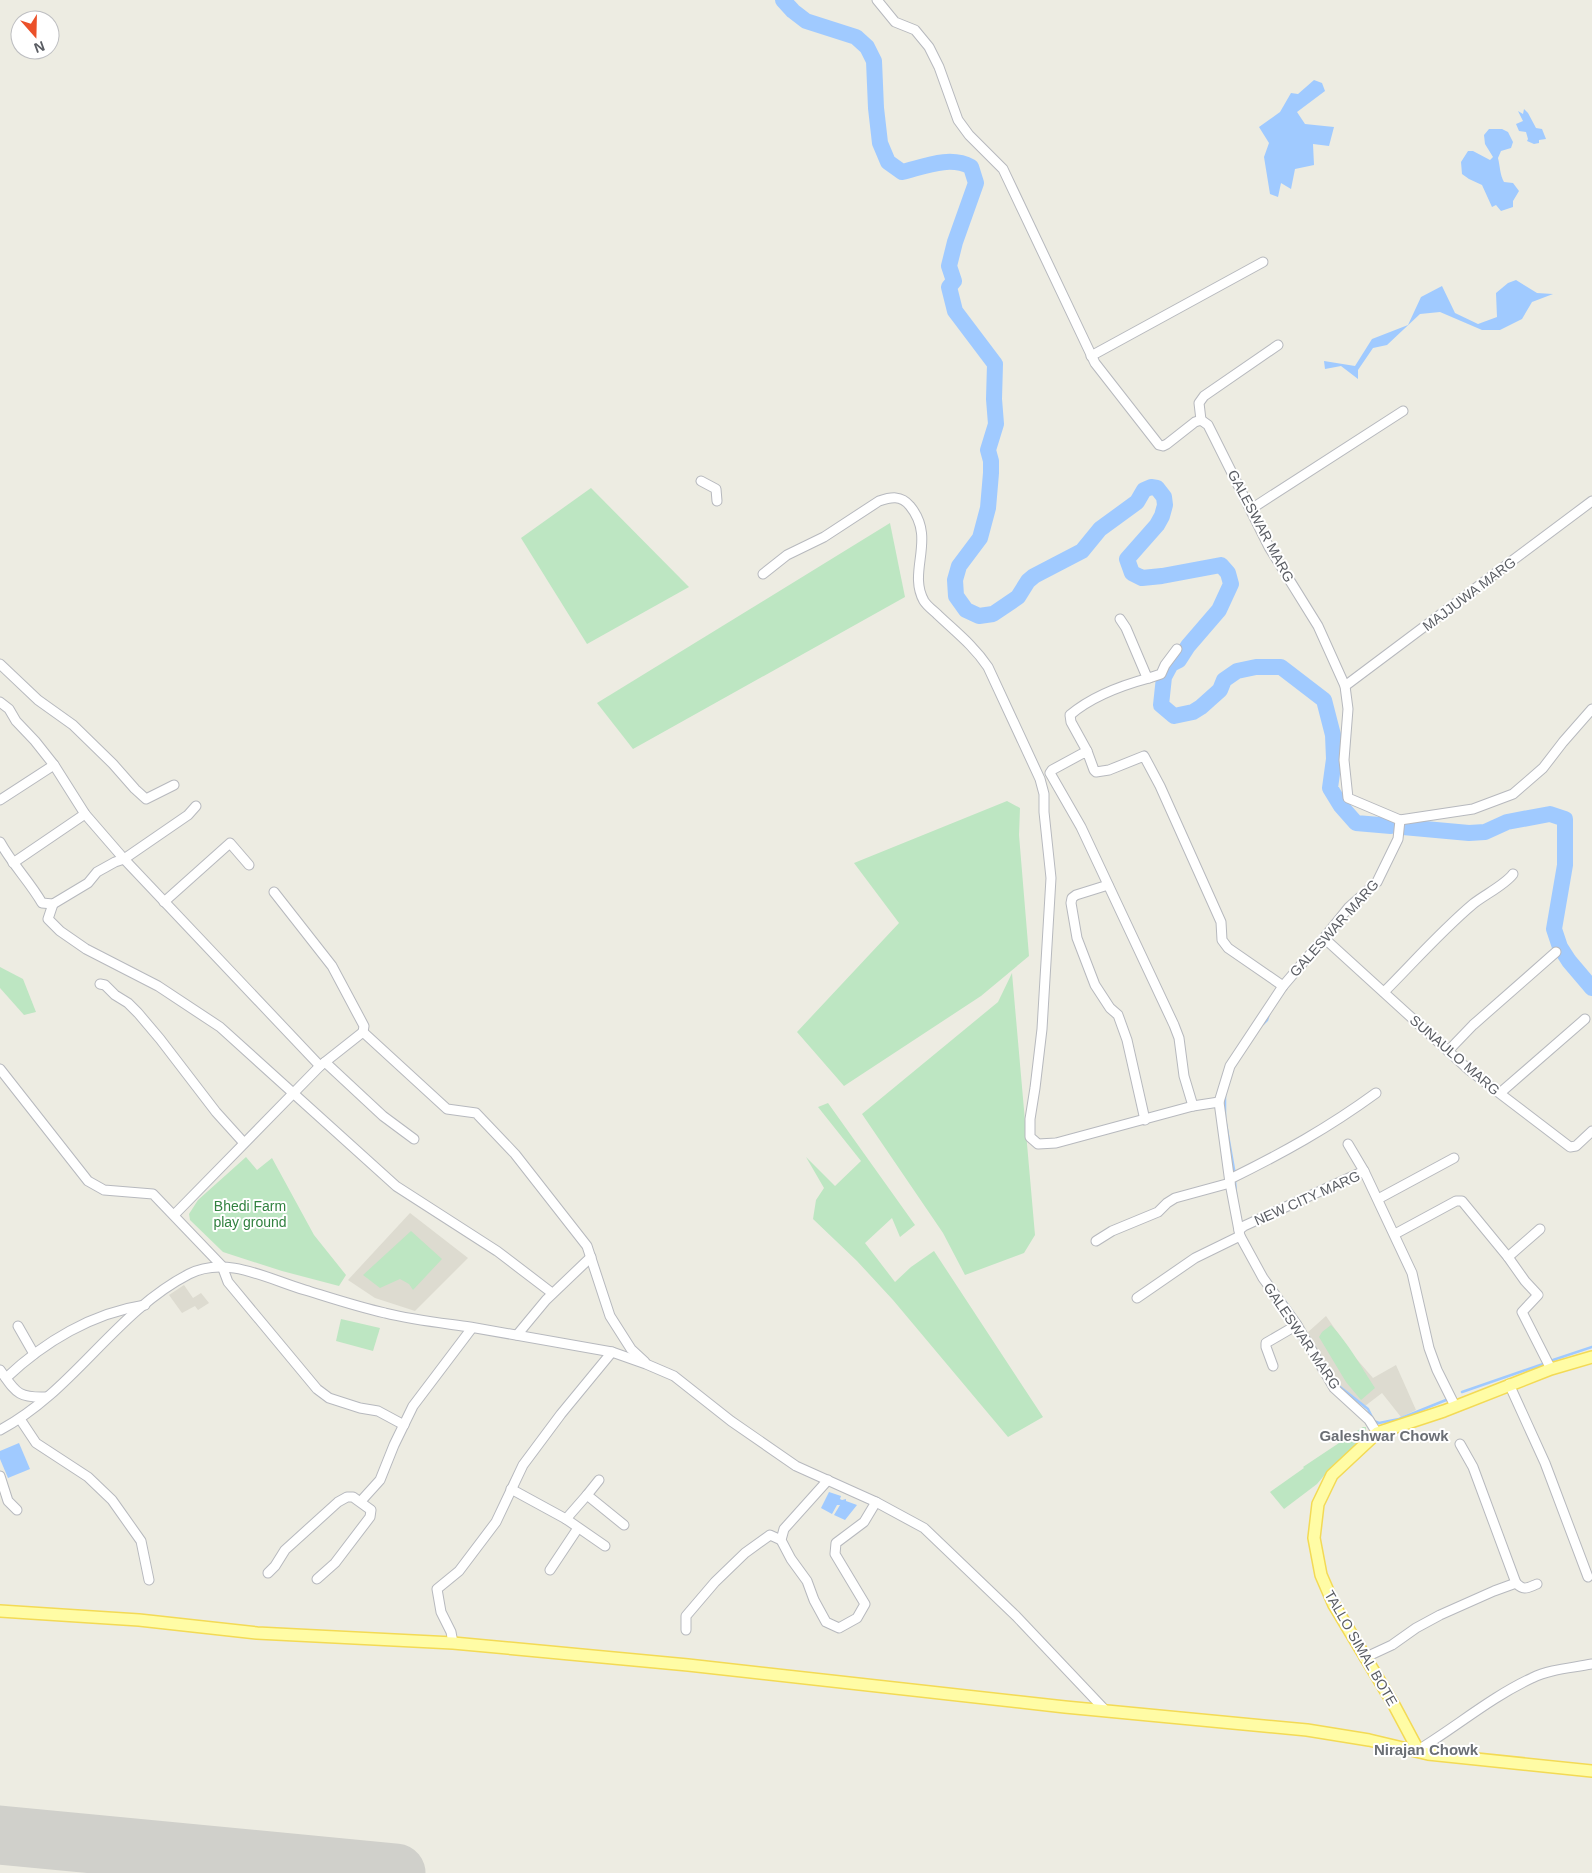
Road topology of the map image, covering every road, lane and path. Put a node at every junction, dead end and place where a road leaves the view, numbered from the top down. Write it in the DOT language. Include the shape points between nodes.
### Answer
graph roads {
  1 [pos="877,0"];
  2 [pos="1263,262"];
  3 [pos="1278,345"];
  4 [pos="1091,356"];
  5 [pos="1403,411"];
  6 [pos="1201,420"];
  7 [pos="701,481"];
  8 [pos="717,501"];
  9 [pos="1592,501"];
  10 [pos="1251,510"];
  11 [pos="763,574"];
  12 [pos="1120,619"];
  13 [pos="1177,649"];
  14 [pos="0,664"];
  15 [pos="1149,678"];
  16 [pos="1345,686"];
  17 [pos="0,702"];
  18 [pos="1592,709"];
  19 [pos="1087,751"];
  20 [pos="54,765"];
  21 [pos="174,785"];
  22 [pos="0,800"];
  23 [pos="196,806"];
  24 [pos="85,814"];
  25 [pos="1400,820"];
  26 [pos="0,842"];
  27 [pos="124,860"];
  28 [pos="13,863"];
  29 [pos="249,865"];
  30 [pos="1513,874"];
  31 [pos="1108,885"];
  32 [pos="274,892"];
  33 [pos="164,902"];
  34 [pos="53,904"];
  35 [pos="1324,938"];
  36 [pos="1556,952"];
  37 [pos="100,984"];
  38 [pos="1282,986"];
  39 [pos="1384,992"];
  40 [pos="1585,1019"];
  41 [pos="363,1032"];
  42 [pos="1448,1051"];
  43 [pos="322,1064"];
  44 [pos="0,1069"];
  45 [pos="294,1093"];
  46 [pos="1376,1093"];
  47 [pos="1500,1093"];
  48 [pos="1219,1102"];
  49 [pos="1193,1106"];
  50 [pos="1145,1120"];
  51 [pos="1592,1131"];
  52 [pos="414,1139"];
  53 [pos="244,1143"];
  54 [pos="1348,1144"];
  55 [pos="1454,1158"];
  56 [pos="1364,1171"];
  57 [pos="1230,1181"];
  58 [pos="1378,1199"];
  59 [pos="174,1215"];
  60 [pos="1540,1229"];
  61 [pos="1239,1233"];
  62 [pos="1395,1234"];
  63 [pos="1096,1241"];
  64 [pos="591,1257"];
  65 [pos="1508,1257"];
  66 [pos="222,1266"];
  67 [pos="552,1293"];
  68 [pos="1137,1298"];
  69 [pos="145,1305"];
  70 [pos="1297,1325"];
  71 [pos="18,1326"];
  72 [pos="472,1328"];
  73 [pos="517,1335"];
  74 [pos="612,1352"];
  75 [pos="34,1354"];
  76 [pos="1592,1357"];
  77 [pos="646,1364"];
  78 [pos="1273,1366"];
  79 [pos="1551,1369"];
  80 [pos="0,1370"];
  81 [pos="6,1378"];
  82 [pos="1509,1384"];
  83 [pos="46,1397"];
  84 [pos="1455,1406"];
  85 [pos="20,1419"];
  86 [pos="404,1425"];
  87 [pos="0,1430"];
  88 [pos="1377,1433"];
  89 [pos="1460,1444"];
  90 [pos="0,1476"];
  91 [pos="599,1480"];
  92 [pos="828,1480"];
  93 [pos="511,1489"];
  94 [pos="587,1495"];
  95 [pos="361,1501"];
  96 [pos="876,1502"];
  97 [pos="17,1510"];
  98 [pos="566,1519"];
  99 [pos="624,1525"];
  100 [pos="578,1528"];
  101 [pos="781,1540"];
  102 [pos="604,1546"];
  103 [pos="550,1570"];
  104 [pos="268,1573"];
  105 [pos="1588,1577"];
  106 [pos="317,1579"];
  107 [pos="149,1580"];
  108 [pos="1516,1583"];
  109 [pos="1537,1584"];
  110 [pos="0,1611"];
  111 [pos="686,1630"];
  112 [pos="453,1643"];
  113 [pos="1364,1658"];
  114 [pos="1592,1664"];
  115 [pos="1106,1711"];
  116 [pos="1418,1750"];
  117 [pos="1592,1771"];
  1 -- 4 [label="street" via="894,22 915,30 929,47 958,120 1003,169"];
  2 -- 4 [label="street"];
  3 -- 6 [label="street" via="1204,396 1199,403"];
  4 -- 6 [label="street" via="1159,445 1167,444"];
  5 -- 10 [label="street"];
  6 -- 10 [label="street, GALESWAR MARG" via="1208,425"];
  7 -- 8 [label="street" via="716,489"];
  9 -- 16 [label="street, MAJJUWA MARG"];
  10 -- 16 [label="street, GALESWAR MARG" via="1269,547 1318,626"];
  11 -- 50 [label="street" via="787,555 824,538 879,501 898,497 916,513 922,532 919,583 924,602 979,652 1040,779 1044,794 1051,878 1042,1030 1030,1137 1038,1144 1056,1143"];
  12 -- 15 [label="street"];
  13 -- 15 [label="street" via="1161,674"];
  14 -- 21 [label="street" via="38,700 73,725 146,799"];
  15 -- 19 [label="street" via="1104,695 1070,715"];
  16 -- 25 [label="street, GALESWAR MARG" via="1348,709 1344,760 1348,798"];
  17 -- 20 [label="street"];
  18 -- 25 [label="street" via="1543,768 1513,794 1473,809"];
  19 -- 31 [label="street" via="1050,773 1081,827"];
  19 -- 38 [label="street" via="1096,772 1144,756 1221,922 1222,940 1234,953"];
  20 -- 22 [label="street"];
  20 -- 24 [label="street"];
  23 -- 27 [label="street"];
  24 -- 27 [label="street"];
  24 -- 28 [label="street"];
  25 -- 35 [label="street, GALESWAR MARG" via="1398,838 1377,882 1348,907"];
  26 -- 28 [label="street"];
  27 -- 33 [label="street"];
  27 -- 34 [label="street" via="97,872 88,883"];
  28 -- 34 [label="street" via="42,903"];
  29 -- 33 [label="street" via="230,844"];
  30 -- 39 [label="street" via="1470,906"];
  31 -- 49 [label="street" via="1174,1025"];
  31 -- 50 [label="street" via="1076,895 1070,904 1077,938 1095,985 1118,1016 1127,1040"];
  32 -- 41 [label="street" via="332,966 360,1016"];
  33 -- 43 [label="street"];
  34 -- 45 [label="street" via="48,919 60,930 86,949 158,986 220,1026"];
  35 -- 38 [label="street, GALESWAR MARG"];
  35 -- 39 [label="street, SUNAULO MARG"];
  36 -- 42 [label="street"];
  37 -- 53 [label="street" via="138,1013"];
  38 -- 48 [label="street, GALESWAR MARG" via="1230,1066"];
  39 -- 42 [label="street, SUNAULO MARG"];
  40 -- 47 [label="street"];
  41 -- 43 [label="street"];
  41 -- 64 [label="street" via="447,1109 476,1113 515,1154 587,1246"];
  42 -- 47 [label="street, SUNAULO MARG"];
  43 -- 45 [label="street"];
  43 -- 52 [label="street"];
  44 -- 59 [label="street" via="88,1181 104,1190 153,1194"];
  45 -- 53 [label="street"];
  45 -- 67 [label="street" via="396,1186 497,1251"];
  46 -- 57 [label="street" via="1316,1134"];
  47 -- 51 [label="street, SUNAULO MARG" via="1570,1148"];
  48 -- 49 [label="street"];
  48 -- 57 [label="street, GALESWAR MARG"];
  49 -- 50 [label="street"];
  53 -- 59 [label="street"];
  54 -- 56 [label="street"];
  55 -- 58 [label="street"];
  56 -- 58 [label="street, NEW CITY MARG"];
  56 -- 61 [label="street, NEW CITY MARG" via="1244,1226"];
  57 -- 61 [label="street, GALESWAR MARG"];
  57 -- 63 [label="street" via="1175,1198 1158,1212"];
  58 -- 62 [label="street, NEW CITY MARG"];
  59 -- 66 [label="street"];
  60 -- 65 [label="street"];
  61 -- 68 [label="street, NEW CITY MARG" via="1195,1258"];
  61 -- 70 [label="street, GALESWAR MARG" via="1263,1278"];
  62 -- 65 [label="street" via="1462,1200"];
  62 -- 84 [label="street, NEW CITY MARG" via="1412,1273 1429,1348"];
  64 -- 67 [label="street"];
  64 -- 77 [label="street" via="610,1316 631,1350"];
  65 -- 79 [label="street" via="1538,1295 1522,1312"];
  66 -- 69 [label="street" via="190,1274"];
  66 -- 72 [label="street" via="386,1313"];
  66 -- 86 [label="street" via="228,1282 317,1388 329,1398 378,1411"];
  67 -- 73 [label="street"];
  69 -- 75 [label="street" via="125,1308 86,1322"];
  69 -- 83 [label="street"];
  70 -- 78 [label="street" via="1266,1343"];
  70 -- 88 [label="street, GALESWAR MARG" via="1334,1388 1369,1420"];
  71 -- 75 [label="street"];
  72 -- 73 [label="street"];
  72 -- 86 [label="street" via="413,1406"];
  73 -- 74 [label="street"];
  74 -- 77 [label="street"];
  74 -- 93 [label="street" via="522,1465"];
  75 -- 81 [label="street"];
  76 -- 79 [label="main road, TALLO SIMAL BOTE"];
  77 -- 92 [label="street" via="674,1376 796,1466"];
  79 -- 82 [label="main road, TALLO SIMAL BOTE"];
  80 -- 81 [label="street"];
  81 -- 83 [label="street" via="18,1393"];
  82 -- 84 [label="main road, TALLO SIMAL BOTE"];
  82 -- 105 [label="street" via="1545,1463"];
  83 -- 85 [label="street"];
  84 -- 88 [label="main road, TALLO SIMAL BOTE"];
  85 -- 87 [label="street"];
  85 -- 107 [label="street" via="36,1443 88,1477 112,1500 141,1541"];
  86 -- 95 [label="street" via="380,1480"];
  88 -- 113 [label="main road, TALLO SIMAL BOTE" via="1332,1475 1318,1504 1314,1538 1321,1576"];
  89 -- 108 [label="street" via="1473,1467"];
  90 -- 97 [label="street" via="8,1501"];
  91 -- 94 [label="street"];
  92 -- 96 [label="street"];
  92 -- 101 [label="street" via="784,1529"];
  93 -- 98 [label="street"];
  93 -- 112 [label="street" via="496,1522 459,1571 438,1589 441,1612 452,1632"];
  94 -- 98 [label="street"];
  94 -- 99 [label="street"];
  95 -- 104 [label="street" via="347,1497 338,1502 285,1550"];
  95 -- 106 [label="street" via="371,1510 370,1517 335,1563"];
  96 -- 101 [label="street" via="864,1522 836,1543 835,1554 865,1604 857,1618 839,1628 826,1622 807,1581"];
  96 -- 115 [label="street" via="924,1528 1016,1616"];
  98 -- 100 [label="street"];
  100 -- 102 [label="street"];
  100 -- 103 [label="street"];
  101 -- 111 [label="street" via="770,1535 745,1553 686,1616"];
  108 -- 109 [label="street" via="1522,1589"];
  108 -- 113 [label="street" via="1440,1615"];
  110 -- 112 [label="main road" via="139,1620 258,1634"];
  112 -- 115 [label="main road"];
  113 -- 116 [label="main road, TALLO SIMAL BOTE"];
  114 -- 116 [label="street" via="1533,1678 1481,1707"];
  115 -- 116 [label="main road" via="1307,1730"];
  116 -- 117 [label="main road" via="1428,1754"];
}
